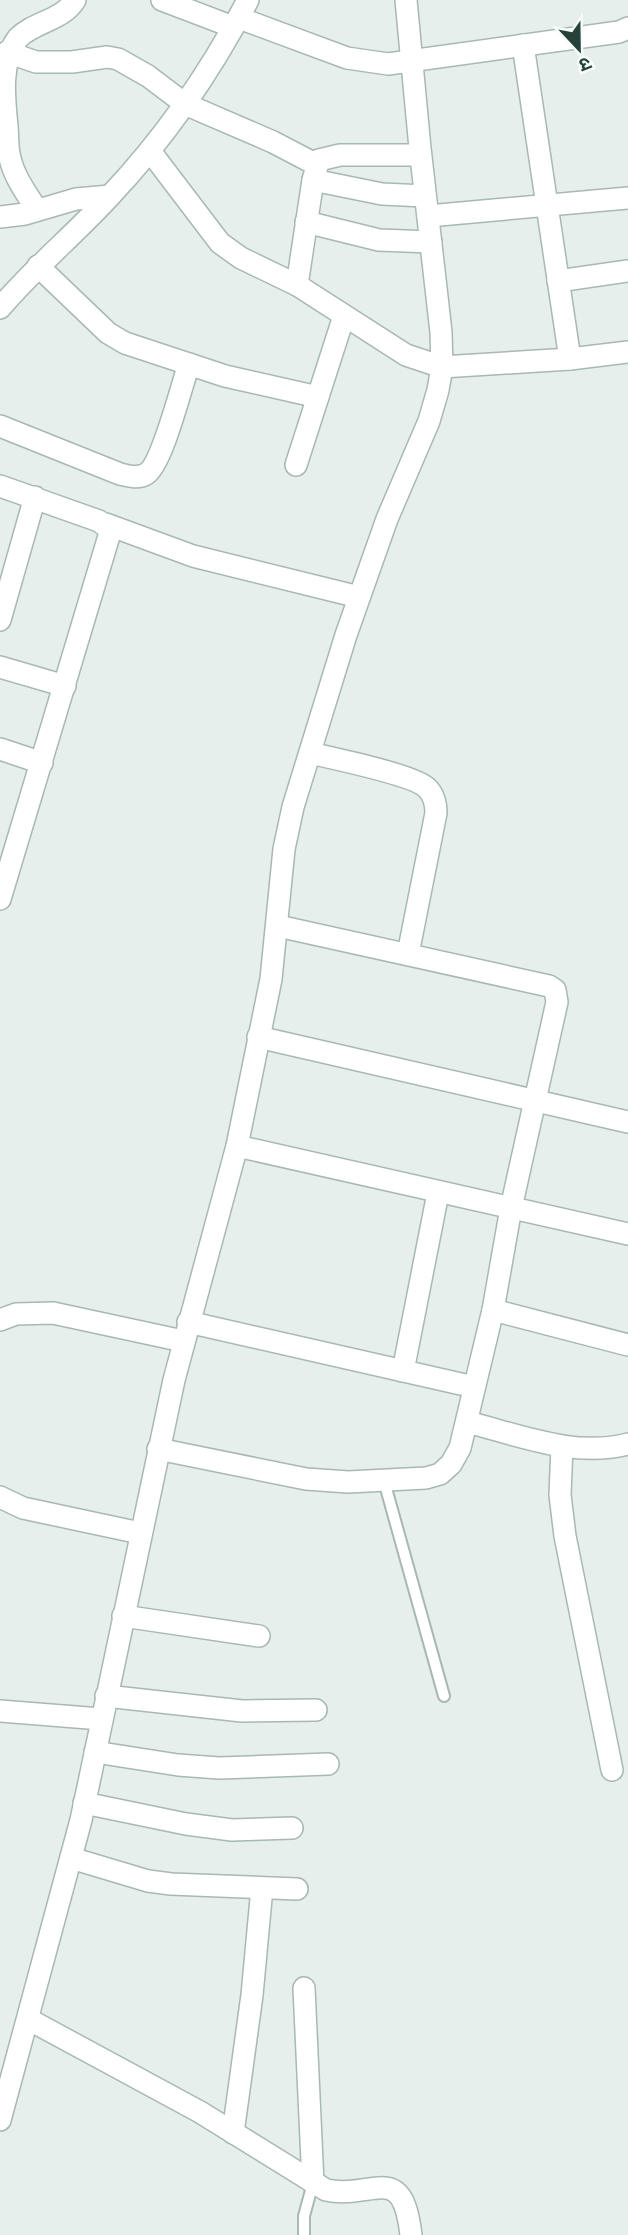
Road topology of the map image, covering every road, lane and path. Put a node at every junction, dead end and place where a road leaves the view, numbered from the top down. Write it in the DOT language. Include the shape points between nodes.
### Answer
graph roads {
  1 [pos="75,0"];
  2 [pos="162,0"];
  3 [pos="406,0"];
  4 [pos="240,15"];
  5 [pos="628,28"];
  6 [pos="523,45"];
  7 [pos="7,52"];
  8 [pos="412,62"];
  9 [pos="185,104"];
  10 [pos="150,151"];
  11 [pos="421,155"];
  12 [pos="315,173"];
  13 [pos="110,196"];
  14 [pos="628,198"];
  15 [pos="547,205"];
  16 [pos="427,206"];
  17 [pos="37,210"];
  18 [pos="0,217"];
  19 [pos="306,222"];
  20 [pos="431,242"];
  21 [pos="38,266"];
  22 [pos="628,271"];
  23 [pos="558,281"];
  24 [pos="296,285"];
  25 [pos="0,308"];
  26 [pos="344,316"];
  27 [pos="628,352"];
  28 [pos="569,359"];
  29 [pos="189,364"];
  30 [pos="442,367"];
  31 [pos="318,397"];
  32 [pos="0,426"];
  33 [pos="296,465"];
  34 [pos="0,486"];
  35 [pos="35,496"];
  36 [pos="106,524"];
  37 [pos="359,597"];
  38 [pos="0,620"];
  39 [pos="0,667"];
  40 [pos="65,686"];
  41 [pos="0,749"];
  42 [pos="310,753"];
  43 [pos="42,763"];
  44 [pos="9,845"];
  45 [pos="0,899"];
  46 [pos="278,926"];
  47 [pos="408,954"];
  48 [pos="258,1037"];
  49 [pos="535,1100"];
  50 [pos="628,1122"];
  51 [pos="237,1146"];
  52 [pos="438,1193"];
  53 [pos="510,1208"];
  54 [pos="628,1234"];
  55 [pos="493,1310"];
  56 [pos="0,1320"];
  57 [pos="186,1332"];
  58 [pos="628,1345"];
  59 [pos="403,1371"];
  60 [pos="474,1387"];
  61 [pos="467,1422"];
  62 [pos="627,1440"];
  63 [pos="562,1446"];
  64 [pos="158,1449"];
  65 [pos="384,1481"];
  66 [pos="0,1497"];
  67 [pos="140,1533"];
  68 [pos="123,1616"];
  69 [pos="259,1636"];
  70 [pos="106,1696"];
  71 [pos="444,1696"];
  72 [pos="316,1710"];
  73 [pos="0,1711"];
  74 [pos="102,1719"];
  75 [pos="94,1752"];
  76 [pos="328,1764"];
  77 [pos="612,1770"];
  78 [pos="84,1803"];
  79 [pos="292,1828"];
  80 [pos="71,1858"];
  81 [pos="261,1888"];
  82 [pos="296,1889"];
  83 [pos="304,1988"];
  84 [pos="27,2019"];
  85 [pos="3,2098"];
  86 [pos="0,2120"];
  87 [pos="233,2133"];
  88 [pos="313,2183"];
  89 [pos="304,2235"];
  90 [pos="411,2235"];
  1 -- 7 [label="street" via="65,13 18,38"];
  2 -- 4 [label="street"];
  3 -- 8 [label="street"];
  4 -- 8 [label="street" via="347,58 371,64"];
  4 -- 9 [label="street"];
  5 -- 6 [label="street"];
  6 -- 8 [label="street"];
  6 -- 15 [label="street"];
  7 -- 9 [label="street" via="49,63 118,59"];
  7 -- 17 [label="street" via="2,83 9,158"];
  8 -- 11 [label="street"];
  9 -- 10 [label="street"];
  9 -- 12 [label="street" via="273,142"];
  10 -- 13 [label="street"];
  10 -- 24 [label="street" via="219,243"];
  11 -- 12 [label="street" via="330,156 319,160"];
  11 -- 16 [label="street"];
  12 -- 16 [label="street" via="359,191"];
  12 -- 19 [label="street"];
  13 -- 17 [label="street"];
  13 -- 21 [label="street"];
  14 -- 15 [label="street"];
  15 -- 16 [label="street"];
  15 -- 23 [label="street"];
  16 -- 20 [label="street"];
  17 -- 18 [label="street"];
  19 -- 20 [label="street" via="379,240"];
  19 -- 24 [label="street"];
  20 -- 30 [label="street"];
  21 -- 25 [label="street"];
  21 -- 29 [label="street" via="108,333"];
  22 -- 23 [label="street"];
  23 -- 28 [label="street"];
  24 -- 26 [label="street"];
  26 -- 30 [label="street" via="406,355"];
  26 -- 31 [label="street"];
  27 -- 28 [label="street"];
  28 -- 30 [label="street"];
  29 -- 31 [label="street"];
  29 -- 32 [label="street" via="158,459 139,476 120,474"];
  30 -- 37 [label="street" via="429,421"];
  31 -- 33 [label="street"];
  34 -- 35 [label="street"];
  35 -- 36 [label="street"];
  35 -- 38 [label="street"];
  36 -- 37 [label="street" via="193,556"];
  36 -- 40 [label="street" via="109,536"];
  37 -- 42 [label="street"];
  39 -- 40 [label="street"];
  40 -- 43 [label="street"];
  41 -- 43 [label="street"];
  42 -- 46 [label="street" via="284,849"];
  42 -- 47 [label="street" via="411,779 433,796 436,813"];
  43 -- 44 [label="street"];
  44 -- 45 [label="street"];
  46 -- 47 [label="street"];
  46 -- 48 [label="street"];
  47 -- 49 [label="street" via="555,990 557,1002"];
  48 -- 49 [label="street"];
  48 -- 51 [label="street"];
  49 -- 50 [label="street"];
  49 -- 53 [label="street"];
  51 -- 52 [label="street"];
  51 -- 57 [label="street"];
  52 -- 53 [label="street"];
  52 -- 59 [label="street"];
  53 -- 54 [label="street"];
  53 -- 55 [label="street"];
  55 -- 58 [label="street"];
  55 -- 60 [label="street"];
  56 -- 57 [label="street" via="16,1314 53,1312"];
  57 -- 59 [label="street"];
  57 -- 64 [label="street"];
  59 -- 60 [label="street"];
  60 -- 61 [label="street"];
  61 -- 63 [label="street"];
  61 -- 65 [label="street" via="456,1456 440,1474"];
  62 -- 63 [label="street" via="591,1449"];
  63 -- 77 [label="street" via="560,1495 565,1536"];
  64 -- 65 [label="street" via="306,1479"];
  64 -- 67 [label="street"];
  65 -- 71 [label="lane"];
  66 -- 67 [label="street" via="23,1508"];
  67 -- 68 [label="street"];
  68 -- 69 [label="street"];
  68 -- 70 [label="street"];
  70 -- 72 [label="street" via="242,1712"];
  70 -- 74 [label="street"];
  73 -- 74 [label="street"];
  74 -- 75 [label="street"];
  75 -- 76 [label="street" via="219,1768"];
  75 -- 78 [label="street"];
  78 -- 79 [label="street" via="232,1830"];
  78 -- 80 [label="street"];
  80 -- 81 [label="street" via="148,1881"];
  80 -- 84 [label="street"];
  81 -- 82 [label="street"];
  81 -- 87 [label="street"];
  83 -- 88 [label="street"];
  84 -- 85 [label="street"];
  84 -- 87 [label="street"];
  85 -- 86 [label="street"];
  87 -- 88 [label="street"];
  88 -- 89 [label="lane"];
  88 -- 90 [label="street" via="338,2192 385,2186 405,2204"];
}
